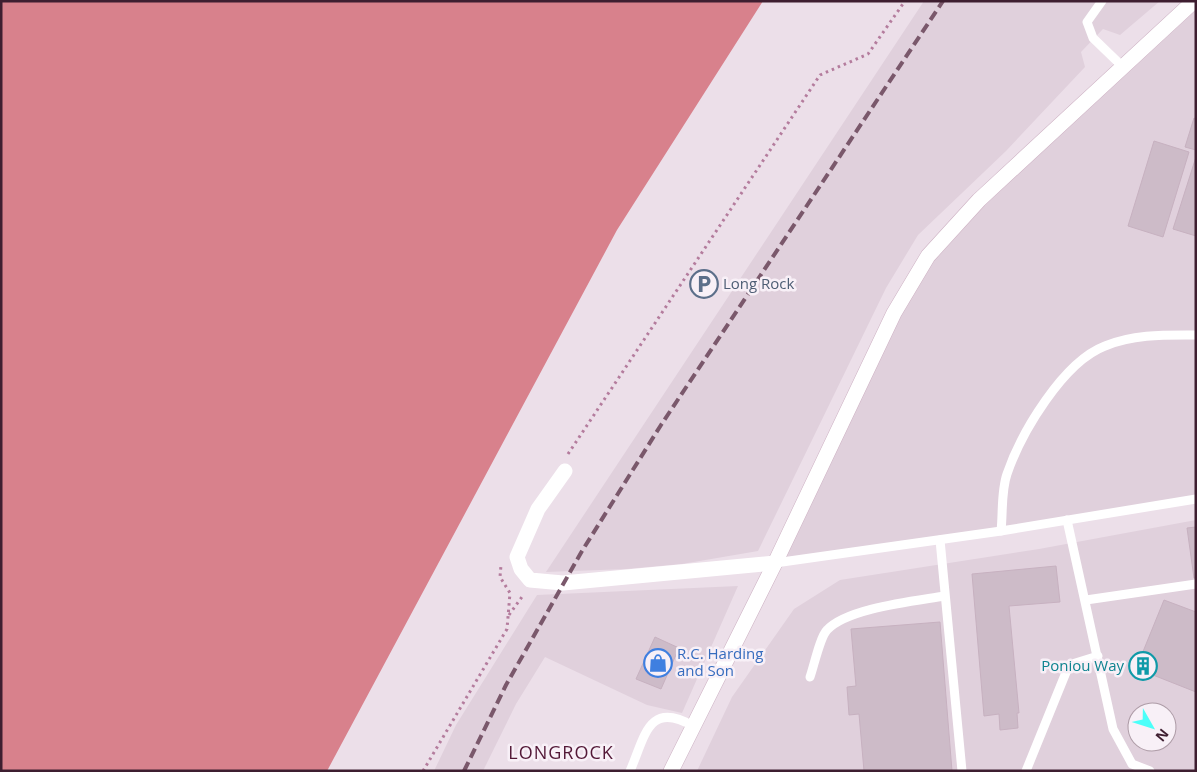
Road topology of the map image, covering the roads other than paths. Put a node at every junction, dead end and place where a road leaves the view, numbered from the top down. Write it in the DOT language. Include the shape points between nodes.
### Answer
graph roads {
  1 [pos="1102,1"];
  2 [pos="1194,1"];
  3 [pos="1123,67"];
  4 [pos="1196,335"];
  5 [pos="564,465"];
  6 [pos="1196,500"];
  7 [pos="1067,520"];
  8 [pos="1001,531"];
  9 [pos="940,540"];
  10 [pos="775,563"];
  11 [pos="1196,584"];
  12 [pos="944,596"];
  13 [pos="1086,600"];
  14 [pos="1098,656"];
  15 [pos="810,677"];
  16 [pos="693,726"];
  17 [pos="630,771"];
  18 [pos="671,771"];
  19 [pos="962,771"];
  20 [pos="1026,771"];
  21 [pos="1150,771"];
  1 -- 3 [label="lane" via="1087,22 1094,38"];
  2 -- 3 [label="street"];
  3 -- 10 [label="street" via="979,200 928,256 894,313"];
  4 -- 8 [label="lane" via="1133,337 1104,346 1079,361 1058,386 1020,444 1006,476"];
  5 -- 10 [label="street" via="538,509 517,557 530,580 563,583"];
  6 -- 7 [label="lane"];
  7 -- 8 [label="lane"];
  7 -- 13 [label="lane"];
  8 -- 9 [label="lane"];
  9 -- 10 [label="lane"];
  9 -- 12 [label="lane"];
  10 -- 16 [label="street"];
  11 -- 13 [label="lane"];
  12 -- 15 [label="lane" via="879,607 845,618 826,631"];
  12 -- 19 [label="lane"];
  13 -- 14 [label="lane"];
  14 -- 20 [label="lane" via="1069,665"];
  14 -- 21 [label="lane" via="1113,729 1132,764"];
  16 -- 17 [label="lane" via="682,720 661,717 652,722"];
  16 -- 18 [label="street"];
}
